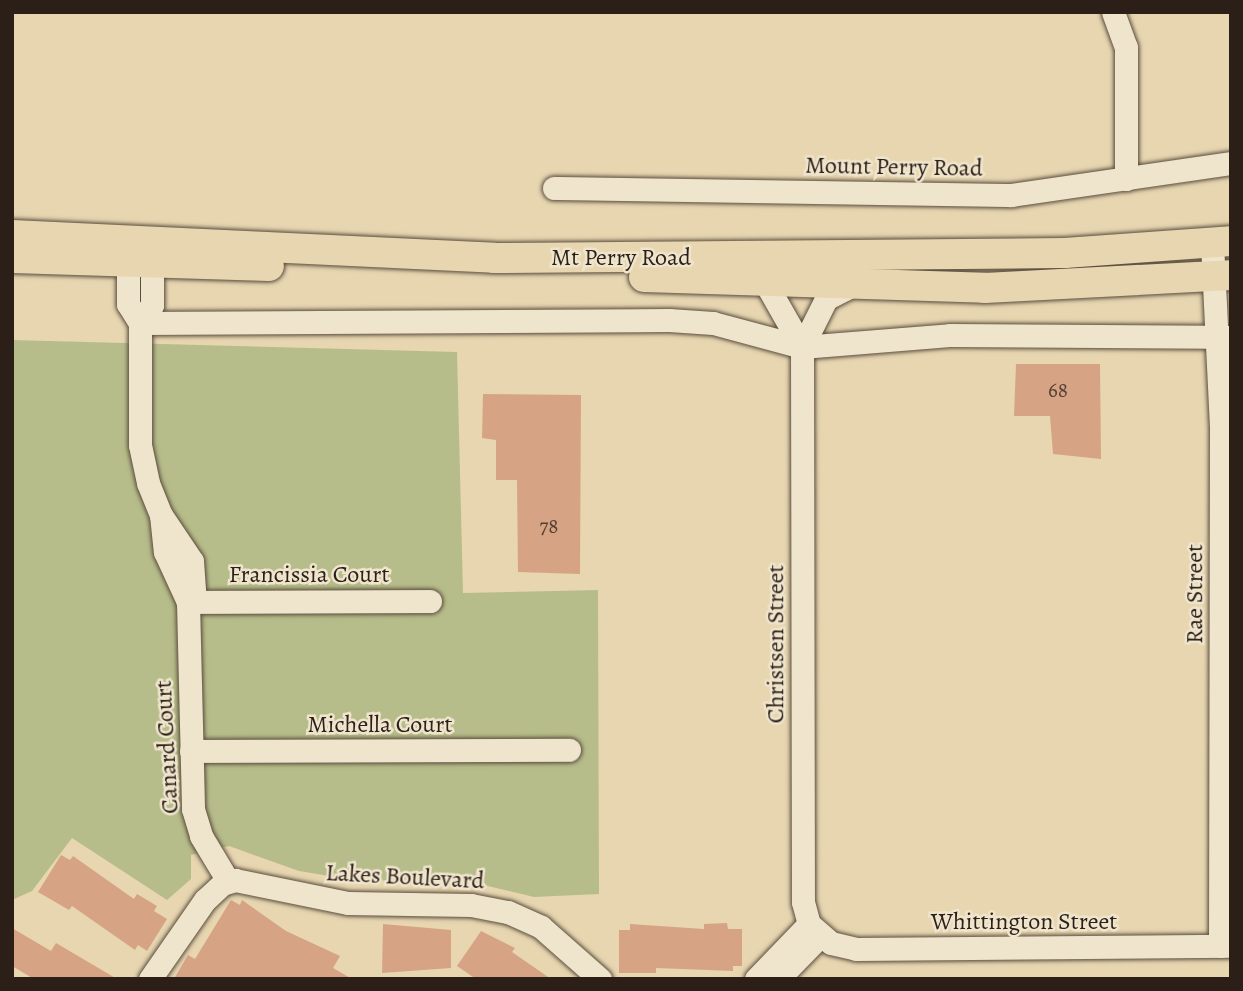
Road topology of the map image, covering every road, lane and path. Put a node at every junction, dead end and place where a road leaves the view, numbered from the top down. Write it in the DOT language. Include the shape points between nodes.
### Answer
graph roads {
  1 [pos="1113,12"];
  2 [pos="1231,163"];
  3 [pos="1126,179"];
  4 [pos="554,187"];
  5 [pos="12,235"];
  6 [pos="1222,242"];
  7 [pos="140,251"];
  8 [pos="12,258"];
  9 [pos="1223,276"];
  10 [pos="765,282"];
  11 [pos="854,284"];
  12 [pos="141,323"];
  13 [pos="1225,339"];
  14 [pos="802,347"];
  15 [pos="430,601"];
  16 [pos="188,602"];
  17 [pos="569,750"];
  18 [pos="191,751"];
  19 [pos="228,881"];
  20 [pos="815,930"];
  21 [pos="1226,946"];
  22 [pos="149,979"];
  23 [pos="600,979"];
  24 [pos="756,979"];
  25 [pos="778,979"];
  1 -- 3 [label="street" via="1126,47"];
  2 -- 3 [label="street, Mount Perry Road"];
  3 -- 4 [label="street, Mount Perry Road" via="1010,195"];
  5 -- 7 [label="main road, Mt Perry Road"];
  6 -- 7 [label="main road, Mt Perry Road" via="1065,253 494,258"];
  6 -- 9 [label="street, Rae Street"];
  7 -- 8 [label="main road, Mt Perry Road"];
  7 -- 10 [label="main road, Mt Perry Road"];
  7 -- 12 [label="street" via="128,304"];
  9 -- 11 [label="main road, Mt Perry Road" via="985,288"];
  9 -- 13 [label="street, Rae Street"];
  10 -- 11 [label="main road, Mt Perry Road"];
  10 -- 14 [label="street, Christsen Street"];
  11 -- 14 [label="street, Christsen Street" via="826,299"];
  12 -- 14 [label="street" via="669,320 713,323"];
  12 -- 16 [label="street" via="140,444 161,515 166,552"];
  13 -- 14 [label="street" via="950,335"];
  13 -- 21 [label="street, Rae Street"];
  14 -- 20 [label="street, Christsen Street" via="803,902"];
  15 -- 16 [label="street, Francissia Court"];
  16 -- 18 [label="street, Canard Court"];
  17 -- 18 [label="street, Michella Court"];
  18 -- 19 [label="street, Canard Court" via="196,823"];
  19 -- 22 [label="street" via="205,900"];
  19 -- 23 [label="street, Lakes Boulevard" via="348,903 471,905 508,912 541,927"];
  20 -- 21 [label="street, Whittington Street" via="856,949"];
  20 -- 24 [label="street"];
  20 -- 25 [label="street"];
}
